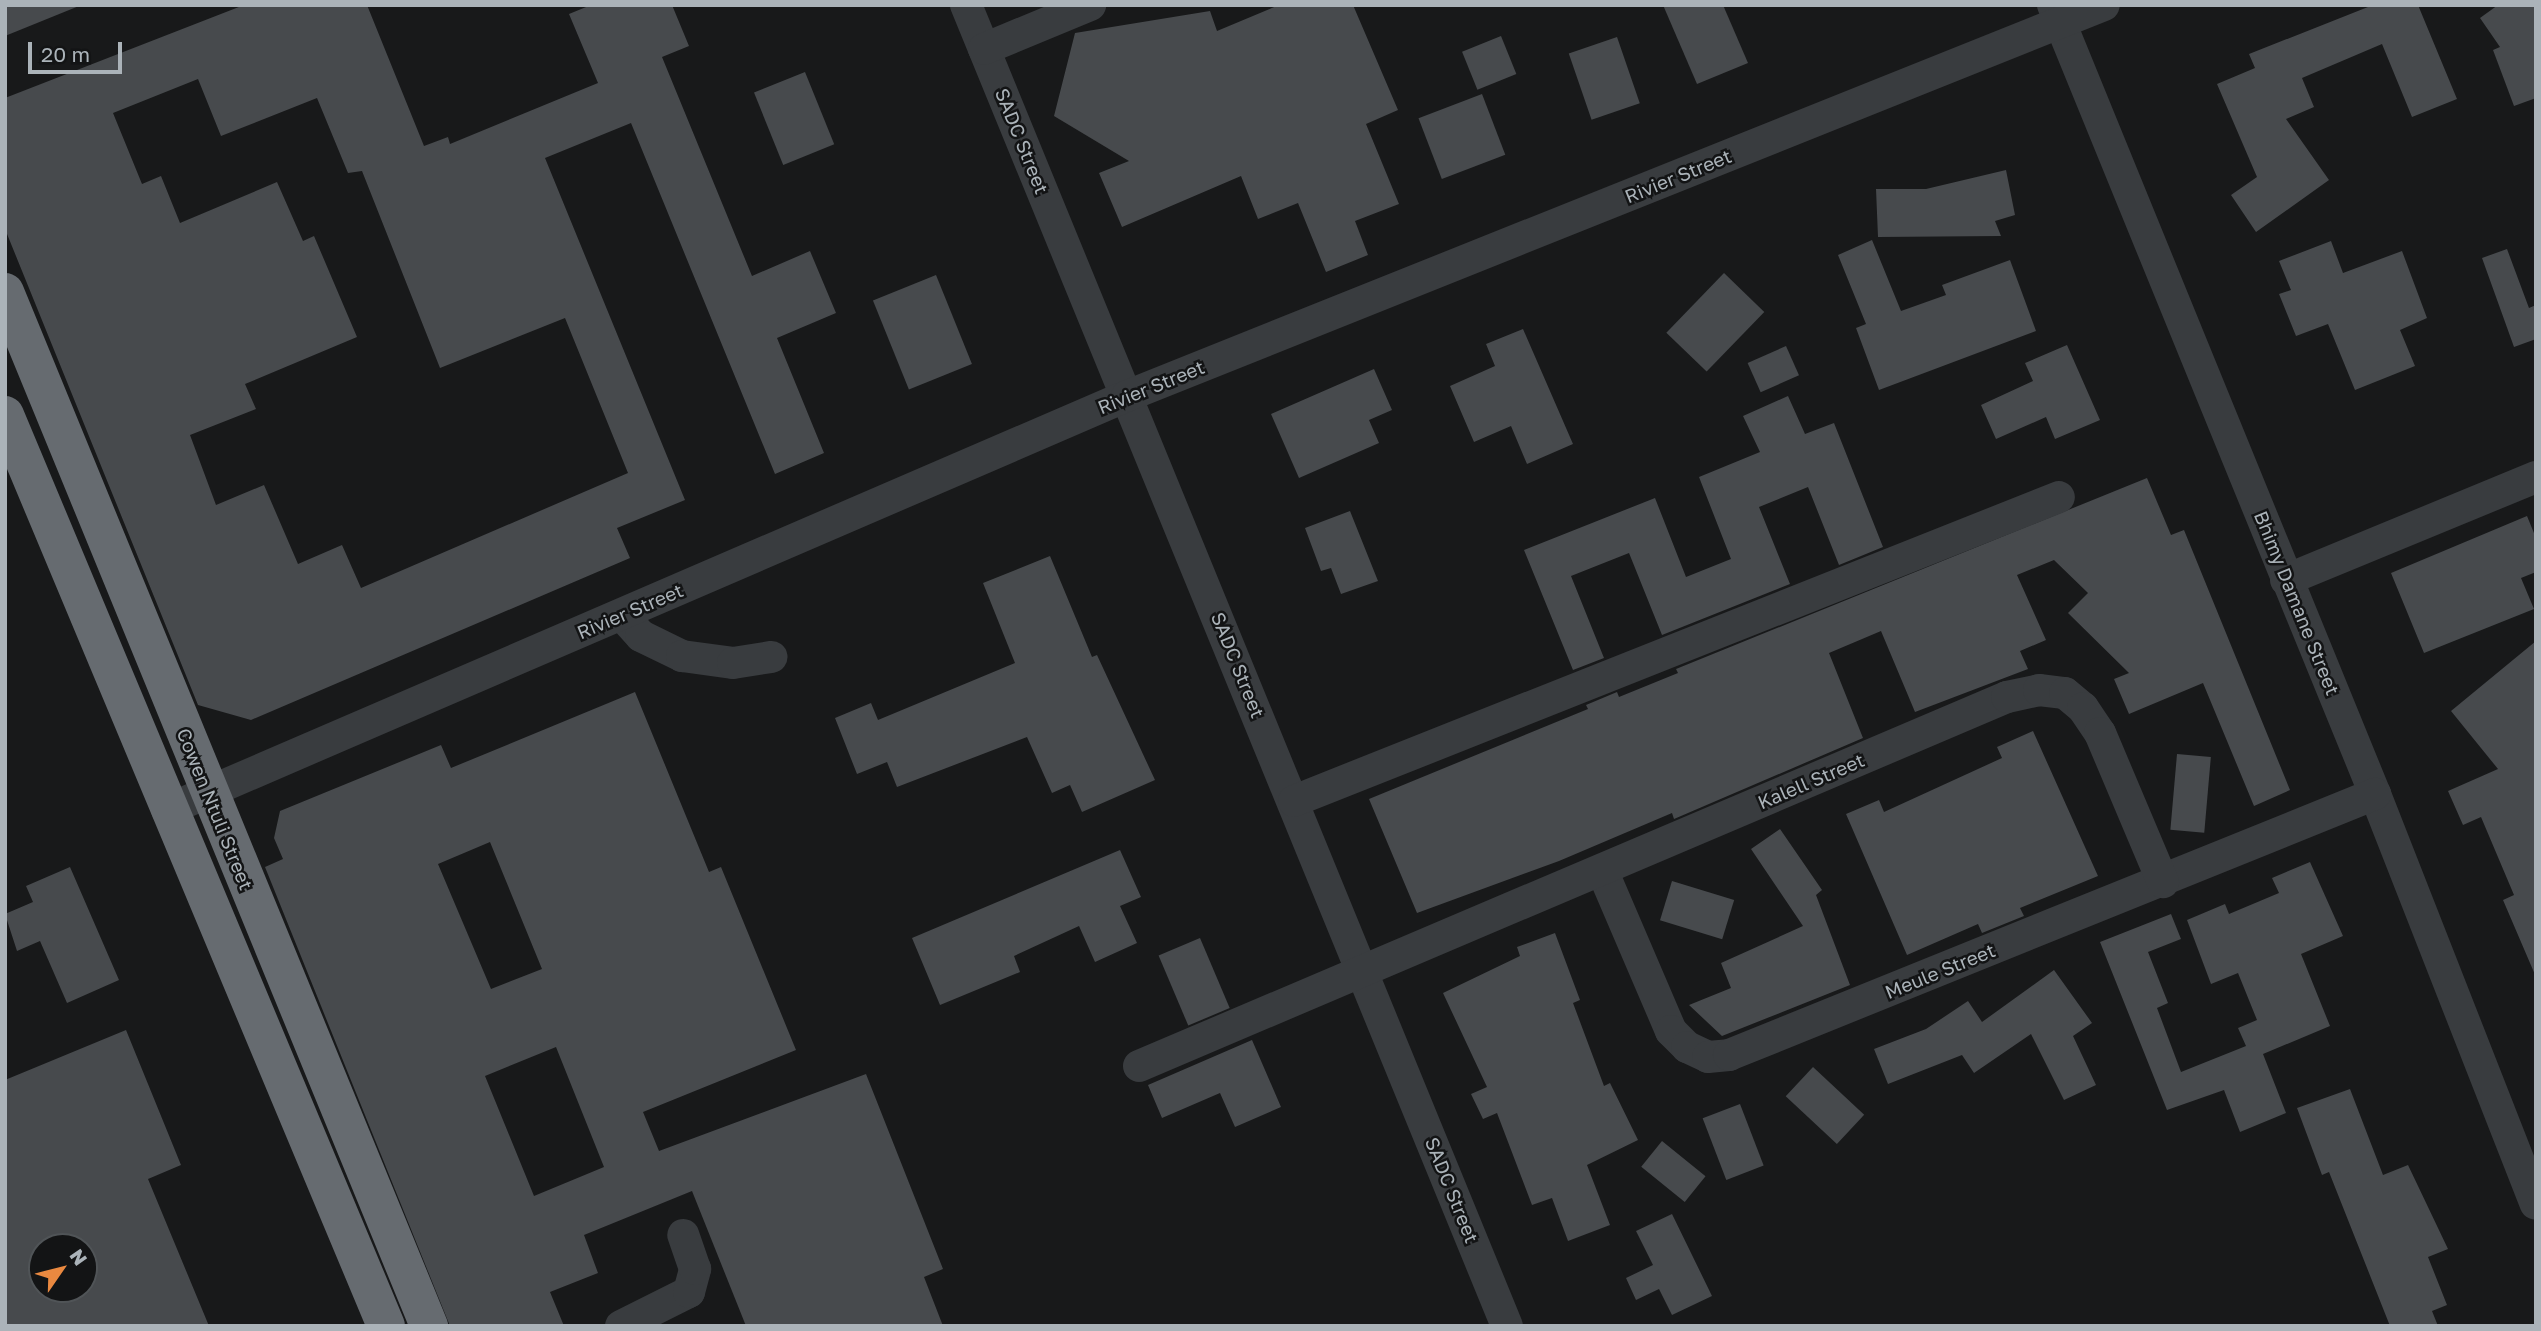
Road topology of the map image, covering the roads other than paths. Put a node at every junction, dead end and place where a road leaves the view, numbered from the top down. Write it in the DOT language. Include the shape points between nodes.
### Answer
graph roads {
  1 [pos="966,5"];
  2 [pos="1090,5"];
  3 [pos="2104,5"];
  4 [pos="2057,14"];
  5 [pos="984,49"];
  6 [pos="5,292"];
  7 [pos="1127,396"];
  8 [pos="5,415"];
  9 [pos="2536,477"];
  10 [pos="2059,497"];
  11 [pos="2287,580"];
  12 [pos="622,615"];
  13 [pos="772,657"];
  14 [pos="209,794"];
  15 [pos="2375,794"];
  16 [pos="1294,801"];
  17 [pos="167,810"];
  18 [pos="1602,870"];
  19 [pos="2163,881"];
  20 [pos="1363,970"];
  21 [pos="1139,1066"];
  22 [pos="2536,1203"];
  23 [pos="683,1236"];
  24 [pos="386,1326"];
  25 [pos="429,1326"];
  26 [pos="621,1326"];
  27 [pos="1507,1326"];
  1 -- 5 [label="street, SADC Street"];
  2 -- 5 [label="street"];
  3 -- 4 [label="street, Rivier Street"];
  4 -- 7 [label="street, Rivier Street"];
  4 -- 11 [label="street, Bhimy Damane Street"];
  5 -- 7 [label="street, SADC Street"];
  6 -- 14 [label="highway, Cowen Ntuli Street"];
  7 -- 12 [label="street, Rivier Street"];
  7 -- 16 [label="street, SADC Street"];
  8 -- 17 [label="highway"];
  9 -- 11 [label="street"];
  10 -- 16 [label="street"];
  11 -- 15 [label="street, Bhimy Damane Street"];
  12 -- 13 [label="street" via="655,645 682,656 733,663"];
  12 -- 14 [label="street, Rivier Street"];
  14 -- 17 [label="street, Rivier Street"];
  14 -- 25 [label="highway, Cowen Ntuli Street"];
  15 -- 19 [label="street, Meule Street"];
  15 -- 22 [label="street, Bhimy Damane Street"];
  16 -- 20 [label="street, SADC Street"];
  17 -- 24 [label="highway"];
  18 -- 19 [label="street, Meule Street" via="1671,1031 1687,1047 1708,1057 1728,1055"];
  18 -- 19 [label="street, Kalell Street" via="2007,697 2039,690 2065,693 2083,708 2100,733"];
  18 -- 20 [label="street, Kalell Street"];
  20 -- 21 [label="street, Kalell Street"];
  20 -- 27 [label="street, SADC Street"];
  23 -- 26 [label="street" via="695,1269 689,1292"];
}
